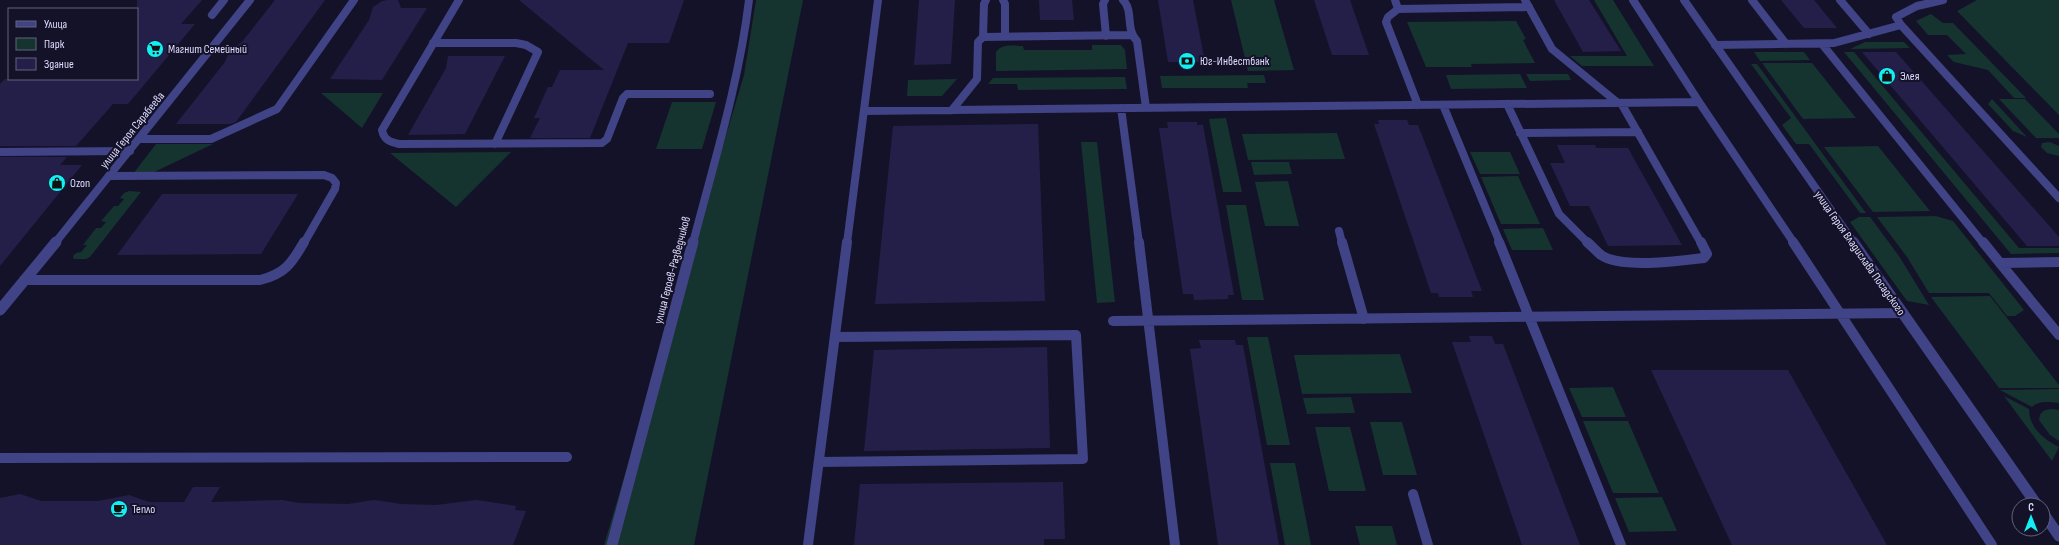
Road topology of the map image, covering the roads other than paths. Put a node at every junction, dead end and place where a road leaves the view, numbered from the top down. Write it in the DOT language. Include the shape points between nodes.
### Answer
graph roads {
  1 [pos="224,0"];
  2 [pos="250,0"];
  3 [pos="354,0"];
  4 [pos="458,0"];
  5 [pos="749,0"];
  6 [pos="878,0"];
  7 [pos="986,0"];
  8 [pos="1003,0"];
  9 [pos="1105,0"];
  10 [pos="1123,0"];
  11 [pos="1395,0"];
  12 [pos="1495,0"];
  13 [pos="1526,0"];
  14 [pos="1634,0"];
  15 [pos="1684,0"];
  16 [pos="1752,0"];
  17 [pos="1840,0"];
  18 [pos="1943,0"];
  19 [pos="1530,7"];
  20 [pos="1398,8"];
  21 [pos="1499,8"];
  22 [pos="212,14"];
  23 [pos="1901,24"];
  24 [pos="1870,34"];
  25 [pos="1131,35"];
  26 [pos="1005,36"];
  27 [pos="1106,36"];
  28 [pos="983,37"];
  29 [pos="433,43"];
  30 [pos="1786,44"];
  31 [pos="1822,44"];
  32 [pos="1715,45"];
  33 [pos="710,94"];
  34 [pos="1700,102"];
  35 [pos="1620,103"];
  36 [pos="1443,104"];
  37 [pos="1507,104"];
  38 [pos="1418,105"];
  39 [pos="1121,108"];
  40 [pos="1146,108"];
  41 [pos="952,110"];
  42 [pos="864,111"];
  43 [pos="1638,132"];
  44 [pos="1520,133"];
  45 [pos="140,139"];
  46 [pos="496,144"];
  47 [pos="130,151"];
  48 [pos="0,152"];
  49 [pos="109,176"];
  50 [pos="2059,198"];
  51 [pos="1339,230"];
  52 [pos="2059,262"];
  53 [pos="2000,263"];
  54 [pos="24,280"];
  55 [pos="0,310"];
  56 [pos="1842,314"];
  57 [pos="1903,314"];
  58 [pos="1529,317"];
  59 [pos="1364,319"];
  60 [pos="1113,321"];
  61 [pos="1150,321"];
  62 [pos="2059,335"];
  63 [pos="835,337"];
  64 [pos="567,457"];
  65 [pos="0,458"];
  66 [pos="819,462"];
  67 [pos="1413,494"];
  68 [pos="2031,497"];
  69 [pos="2051,524"];
  70 [pos="2059,536"];
  71 [pos="612,545"];
  72 [pos="808,545"];
  73 [pos="1175,545"];
  74 [pos="1428,545"];
  75 [pos="1621,545"];
  76 [pos="1992,545"];
  1 -- 22 [label="lane"];
  2 -- 45 [label="street, улица Героя Сарабеева"];
  3 -- 45 [label="lane" via="277,109 211,139"];
  4 -- 29 [label="lane"];
  5 -- 71 [label="street, улица Героев-Разведчиков" via="744,40 731,100"];
  6 -- 42 [label="lane"];
  7 -- 28 [label="lane"];
  8 -- 26 [label="lane"];
  9 -- 27 [label="lane" via="1103,4"];
  10 -- 25 [label="lane" via="1127,4"];
  11 -- 20 [label="lane"];
  12 -- 21 [label="lane"];
  13 -- 19 [label="lane"];
  14 -- 34 [label="lane"];
  15 -- 32 [label="street, улица Героя Владислава Посадского"];
  16 -- 30 [label="lane"];
  17 -- 24 [label="lane"];
  18 -- 23 [label="lane" via="1916,6 1898,16 1896,18"];
  19 -- 21 [label="lane"];
  19 -- 35 [label="lane" via="1552,50"];
  20 -- 21 [label="lane"];
  20 -- 38 [label="lane" via="1386,22"];
  23 -- 24 [label="lane"];
  23 -- 50 [label="lane"];
  24 -- 31 [label="lane"];
  25 -- 27 [label="lane"];
  25 -- 40 [label="lane" via="1137,41"];
  26 -- 27 [label="lane"];
  26 -- 28 [label="lane"];
  28 -- 41 [label="lane" via="978,42 977,79"];
  29 -- 46 [label="lane" via="516,43 538,52"];
  29 -- 46 [label="lane" via="382,130 383,135 388,141 399,144"];
  30 -- 31 [label="lane"];
  30 -- 32 [label="lane"];
  31 -- 53 [label="lane"];
  32 -- 57 [label="street, улица Героя Владислава Посадского"];
  33 -- 46 [label="lane" via="628,94 623,98 607,139 602,143"];
  34 -- 35 [label="lane"];
  34 -- 56 [label="lane"];
  35 -- 37 [label="lane"];
  35 -- 43 [label="lane"];
  36 -- 37 [label="lane"];
  36 -- 38 [label="lane"];
  36 -- 58 [label="lane"];
  37 -- 44 [label="lane"];
  38 -- 40 [label="lane"];
  39 -- 40 [label="lane"];
  39 -- 41 [label="lane"];
  39 -- 61 [label="lane"];
  41 -- 42 [label="lane"];
  42 -- 63 [label="lane"];
  43 -- 44 [label="lane"];
  43 -- 44 [label="lane" via="1706,249 1707,254 1704,258 1654,264 1623,261 1601,255 1559,214"];
  45 -- 47 [label="street, улица Героя Сарабеева"];
  47 -- 48 [label="lane"];
  47 -- 49 [label="street, улица Героя Сарабеева"];
  49 -- 54 [label="street, улица Героя Сарабеева"];
  49 -- 54 [label="lane" via="324,175 336,182 335,189 292,263 271,277 260,280"];
  51 -- 59 [label="lane"];
  52 -- 53 [label="lane"];
  53 -- 62 [label="lane"];
  54 -- 55 [label="street, улица Героя Сарабеева"];
  56 -- 57 [label="lane"];
  56 -- 58 [label="lane"];
  56 -- 76 [label="lane"];
  57 -- 68 [label="street, улица Героя Владислава Посадского"];
  58 -- 59 [label="lane"];
  58 -- 75 [label="lane"];
  59 -- 61 [label="lane"];
  60 -- 61 [label="lane"];
  61 -- 73 [label="lane"];
  63 -- 66 [label="lane"];
  63 -- 66 [label="lane" via="1076,335 1083,459"];
  64 -- 65 [label="lane"];
  66 -- 72 [label="lane"];
  67 -- 74 [label="lane"];
  69 -- 70 [label="street"];
}
